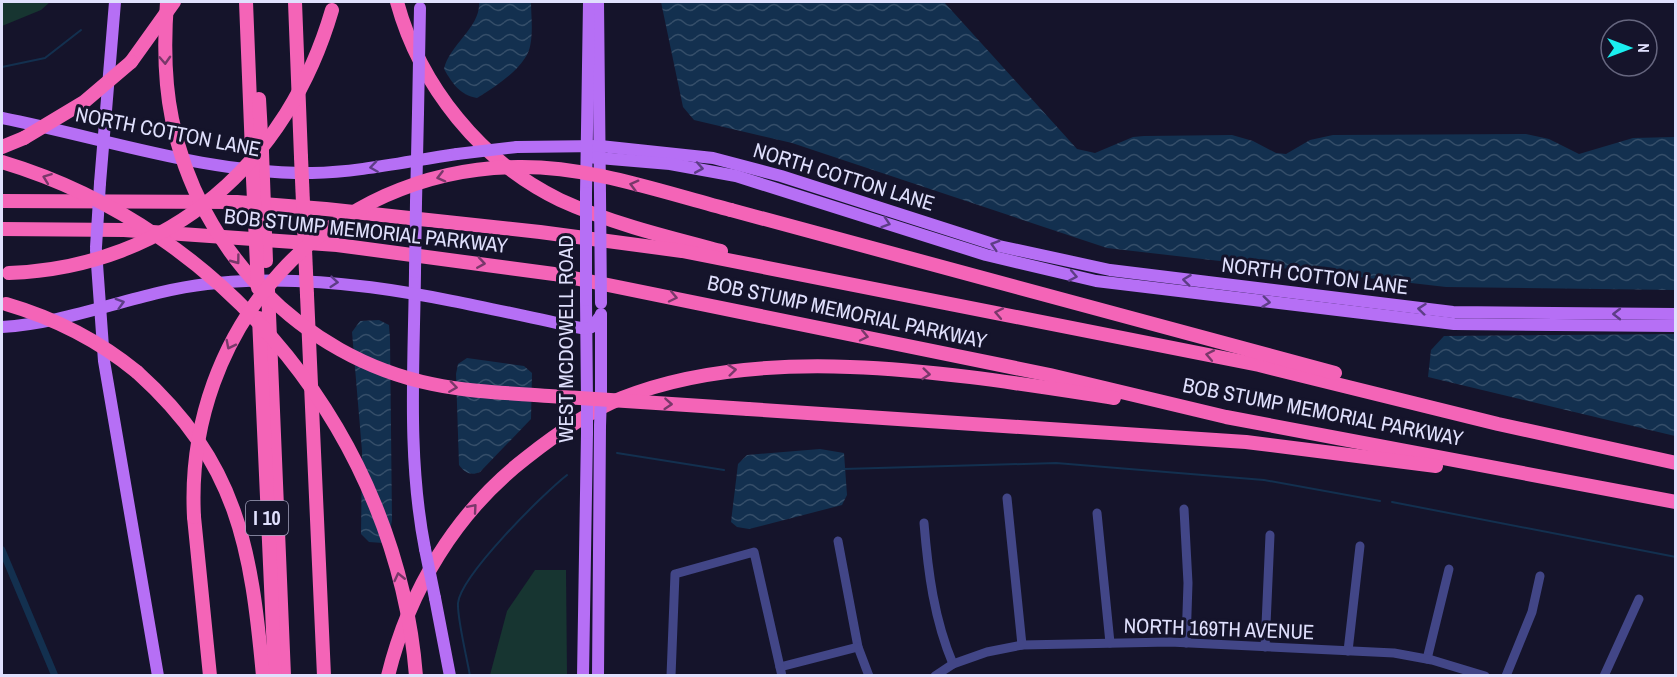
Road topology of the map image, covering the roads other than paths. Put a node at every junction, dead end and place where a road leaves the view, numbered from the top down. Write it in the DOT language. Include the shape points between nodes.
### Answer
graph roads {
  1 [pos="115,2"];
  2 [pos="167,2"];
  3 [pos="174,2"];
  4 [pos="246,2"];
  5 [pos="254,2"];
  6 [pos="295,2"];
  7 [pos="397,2"];
  8 [pos="589,2"];
  9 [pos="598,2"];
  10 [pos="421,5"];
  11 [pos="333,6"];
  12 [pos="2,118"];
  13 [pos="103,140"];
  14 [pos="2,147"];
  15 [pos="257,152"];
  16 [pos="594,152"];
  17 [pos="418,160"];
  18 [pos="2,162"];
  19 [pos="2,201"];
  20 [pos="2,229"];
  21 [pos="5,273"];
  22 [pos="878,288"];
  23 [pos="263,290"];
  24 [pos="414,294"];
  25 [pos="4,303"];
  26 [pos="99,309"];
  27 [pos="601,309"];
  28 [pos="1676,314"];
  29 [pos="1676,326"];
  30 [pos="2,327"];
  31 [pos="585,328"];
  32 [pos="1226,417"];
  33 [pos="1533,430"];
  34 [pos="1676,463"];
  35 [pos="1509,471"];
  36 [pos="1007,498"];
  37 [pos="1676,502"];
  38 [pos="1184,509"];
  39 [pos="1097,513"];
  40 [pos="924,523"];
  41 [pos="1270,536"];
  42 [pos="838,541"];
  43 [pos="1360,546"];
  44 [pos="1449,569"];
  45 [pos="1540,576"];
  46 [pos="1639,599"];
  47 [pos="1110,643"];
  48 [pos="1186,643"];
  49 [pos="1022,645"];
  50 [pos="1265,646"];
  51 [pos="858,647"];
  52 [pos="1348,651"];
  53 [pos="1427,659"];
  54 [pos="953,664"];
  55 [pos="781,671"];
  56 [pos="158,675"];
  57 [pos="210,675"];
  58 [pos="263,675"];
  59 [pos="274,675"];
  60 [pos="284,675"];
  61 [pos="324,675"];
  62 [pos="388,675"];
  63 [pos="416,675"];
  64 [pos="450,675"];
  65 [pos="583,675"];
  66 [pos="598,675"];
  67 [pos="671,675"];
  68 [pos="869,675"];
  69 [pos="935,675"];
  70 [pos="1485,675"];
  71 [pos="1506,675"];
  72 [pos="1604,675"];
  1 -- 13 [label="main road"];
  2 -- 35 [label="highway, one-way, bridge" via="167,92 176,139 208,220 241,267 270,299 309,331 382,370 437,385 492,392 1204,439 1371,456 1468,471"];
  3 -- 14 [label="highway, bridge" via="131,62 84,102"];
  4 -- 15 [label="highway, I 10"];
  5 -- 15 [label="highway"];
  6 -- 61 [label="highway, I 10, bridge"];
  7 -- 22 [label="highway" via="418,56 445,102 485,147 542,190 592,213 658,233"];
  8 -- 16 [label="main road, WEST MCDOWELL ROAD"];
  9 -- 16 [label="main road, WEST MCDOWELL ROAD"];
  10 -- 17 [label="main road, bridge"];
  11 -- 21 [label="highway, bridge" via="311,72 281,125 250,163 211,199 174,224 125,249 65,266"];
  12 -- 13 [label="main road, NORTH COTTON LANE"];
  17 -- 13 [label="main road, NORTH COTTON LANE, one-way" via="334,171 266,171 222,166"];
  13 -- 26 [label="main road, bridge" via="96,247"];
  15 -- 23 [label="highway, I 10, bridge"];
  16 -- 17 [label="main road, NORTH COTTON LANE, bridge" via="517,147"];
  16 -- 27 [label="main road, WEST MCDOWELL ROAD, bridge" via="600,195"];
  28 -- 16 [label="main road, NORTH COTTON LANE, one-way" via="1453,312 1110,270 999,246 755,168 680,153"];
  16 -- 29 [label="main road, NORTH COTTON LANE, one-way" via="736,176 995,258 1096,281 1454,324"];
  16 -- 31 [label="main road, WEST MCDOWELL ROAD, bridge" via="586,193"];
  17 -- 24 [label="main road, bridge"];
  63 -- 18 [label="highway, one-way, bridge" via="397,567 372,494 331,417 278,344 226,289 154,233 84,194"];
  19 -- 22 [label="highway, BOB STUMP MEMORIAL PARKWAY" via="237,202 388,215 682,251"];
  20 -- 32 [label="highway, BOB STUMP MEMORIAL PARKWAY, one-way" via="124,230 337,245 554,274 1050,375"];
  33 -- 22 [label="highway, BOB STUMP MEMORIAL PARKWAY, one-way" via="1259,365"];
  23 -- 59 [label="highway, I 10"];
  23 -- 60 [label="highway"];
  26 -- 24 [label="main road, one-way" via="189,287 249,281 336,282"];
  24 -- 31 [label="main road"];
  24 -- 64 [label="main road, bridge" via="412,449 416,502"];
  25 -- 58 [label="highway, bridge" via="81,334 137,372 200,441 235,509 253,586"];
  26 -- 30 [label="main road"];
  26 -- 56 [label="main road" via="111,409"];
  27 -- 31 [label="main road" via="592,327"];
  27 -- 66 [label="main road, WEST MCDOWELL ROAD, bridge"];
  31 -- 65 [label="main road, WEST MCDOWELL ROAD, bridge"];
  32 -- 35 [label="highway, BOB STUMP MEMORIAL PARKWAY"];
  62 -- 32 [label="highway, one-way" via="404,624 426,575 459,525 486,494 574,423 620,398 657,385 747,368 868,369 1019,384"];
  33 -- 34 [label="highway, BOB STUMP MEMORIAL PARKWAY"];
  33 -- 57 [label="highway, one-way, bridge" via="1500,417 588,173 497,167 439,177 394,193 344,219 302,251 269,284 238,328 215,377 194,456 194,509"];
  35 -- 37 [label="highway, BOB STUMP MEMORIAL PARKWAY"];
  36 -- 49 [label="street"];
  38 -- 48 [label="street"];
  39 -- 47 [label="street"];
  40 -- 54 [label="street" via="934,607"];
  41 -- 50 [label="street"];
  42 -- 51 [label="street"];
  43 -- 52 [label="street"];
  44 -- 53 [label="street"];
  45 -- 71 [label="street" via="1533,612"];
  46 -- 72 [label="street"];
  47 -- 48 [label="street, NORTH 169TH AVENUE"];
  47 -- 49 [label="street, NORTH 169TH AVENUE"];
  48 -- 50 [label="street, NORTH 169TH AVENUE"];
  49 -- 54 [label="street, NORTH 169TH AVENUE"];
  50 -- 52 [label="street, NORTH 169TH AVENUE"];
  51 -- 55 [label="street"];
  51 -- 68 [label="street"];
  52 -- 53 [label="street, NORTH 169TH AVENUE"];
  53 -- 70 [label="street, NORTH 169TH AVENUE"];
  54 -- 69 [label="street, NORTH 169TH AVENUE"];
  55 -- 67 [label="street" via="754,552 675,574"];
}
